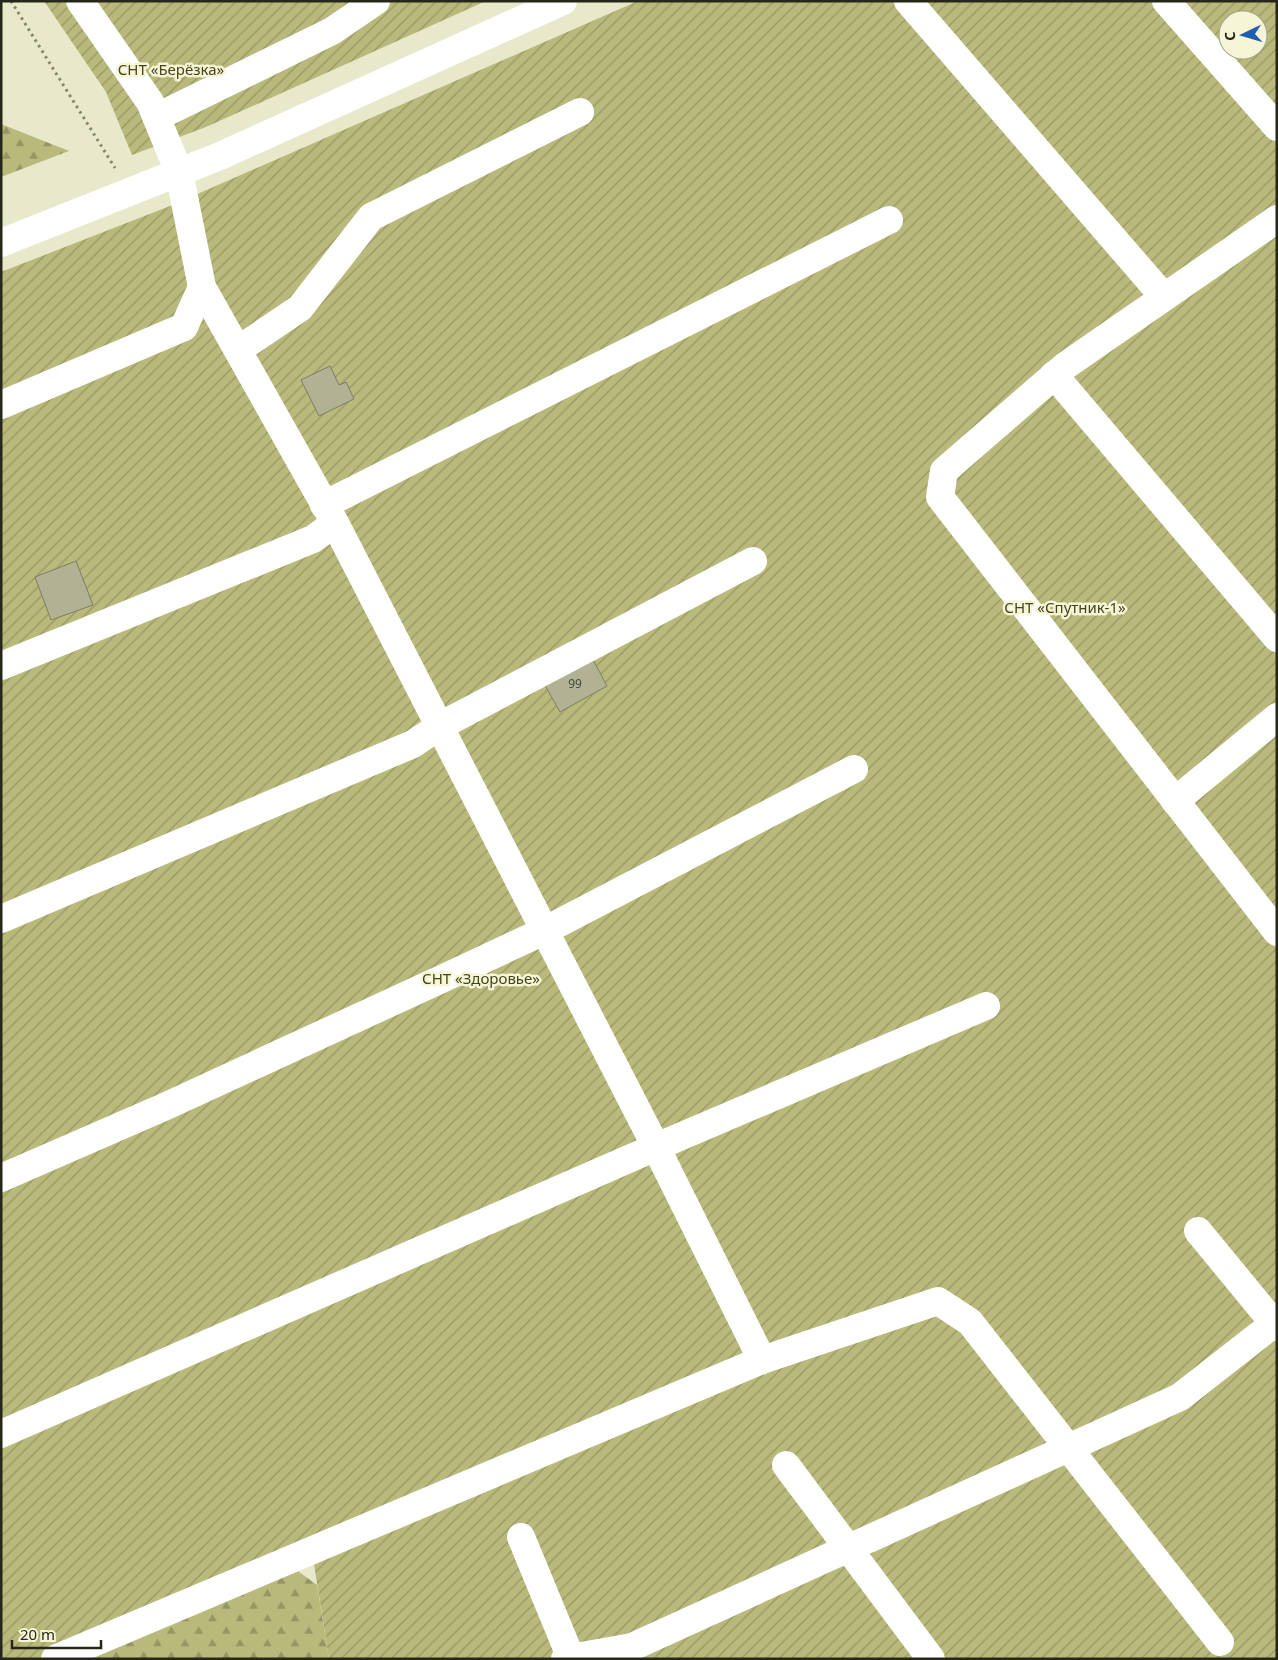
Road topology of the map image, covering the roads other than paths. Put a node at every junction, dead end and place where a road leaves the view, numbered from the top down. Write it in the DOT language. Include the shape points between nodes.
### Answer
graph roads {
  1 [pos="80,1"];
  2 [pos="376,1"];
  3 [pos="563,1"];
  4 [pos="908,1"];
  5 [pos="1166,1"];
  6 [pos="580,112"];
  7 [pos="157,117"];
  8 [pos="1277,126"];
  9 [pos="179,172"];
  10 [pos="1277,219"];
  11 [pos="889,220"];
  12 [pos="1,243"];
  13 [pos="202,287"];
  14 [pos="1164,297"];
  15 [pos="238,350"];
  16 [pos="1054,375"];
  17 [pos="1,405"];
  18 [pos="329,514"];
  19 [pos="753,560"];
  20 [pos="1277,638"];
  21 [pos="1,666"];
  22 [pos="1277,717"];
  23 [pos="438,727"];
  24 [pos="854,768"];
  25 [pos="1176,801"];
  26 [pos="1,919"];
  27 [pos="544,931"];
  28 [pos="1277,932"];
  29 [pos="986,1006"];
  30 [pos="656,1147"];
  31 [pos="1,1178"];
  32 [pos="1198,1231"];
  33 [pos="1276,1324"];
  34 [pos="762,1360"];
  35 [pos="1,1434"];
  36 [pos="1069,1448"];
  37 [pos="786,1465"];
  38 [pos="521,1537"];
  39 [pos="850,1548"];
  40 [pos="1220,1642"];
  41 [pos="568,1658"];
  42 [pos="55,1659"];
  43 [pos="931,1659"];
  1 -- 7 [label="street"];
  2 -- 7 [label="street" via="332,31"];
  3 -- 9 [label="street"];
  4 -- 14 [label="street"];
  5 -- 8 [label="street"];
  6 -- 15 [label="street" via="371,217 300,308"];
  7 -- 9 [label="street"];
  9 -- 12 [label="street"];
  9 -- 13 [label="street"];
  10 -- 14 [label="street"];
  11 -- 18 [label="street"];
  13 -- 15 [label="street"];
  13 -- 17 [label="street" via="184,327"];
  14 -- 16 [label="street"];
  15 -- 18 [label="street"];
  16 -- 20 [label="street"];
  16 -- 25 [label="street" via="944,471 940,497"];
  18 -- 21 [label="street" via="313,539"];
  18 -- 23 [label="street"];
  19 -- 23 [label="street"];
  22 -- 25 [label="street"];
  23 -- 26 [label="street" via="413,744"];
  23 -- 27 [label="street"];
  24 -- 27 [label="street"];
  25 -- 28 [label="street"];
  27 -- 30 [label="street"];
  27 -- 31 [label="street" via="173,1103"];
  29 -- 30 [label="street"];
  30 -- 34 [label="street"];
  30 -- 35 [label="street"];
  32 -- 33 [label="street"];
  33 -- 36 [label="street" via="1180,1397"];
  34 -- 36 [label="street" via="938,1301 970,1322"];
  34 -- 42 [label="street"];
  36 -- 39 [label="street"];
  36 -- 40 [label="street"];
  37 -- 39 [label="street"];
  38 -- 41 [label="street"];
  39 -- 41 [label="street" via="632,1647"];
  39 -- 43 [label="street"];
}
